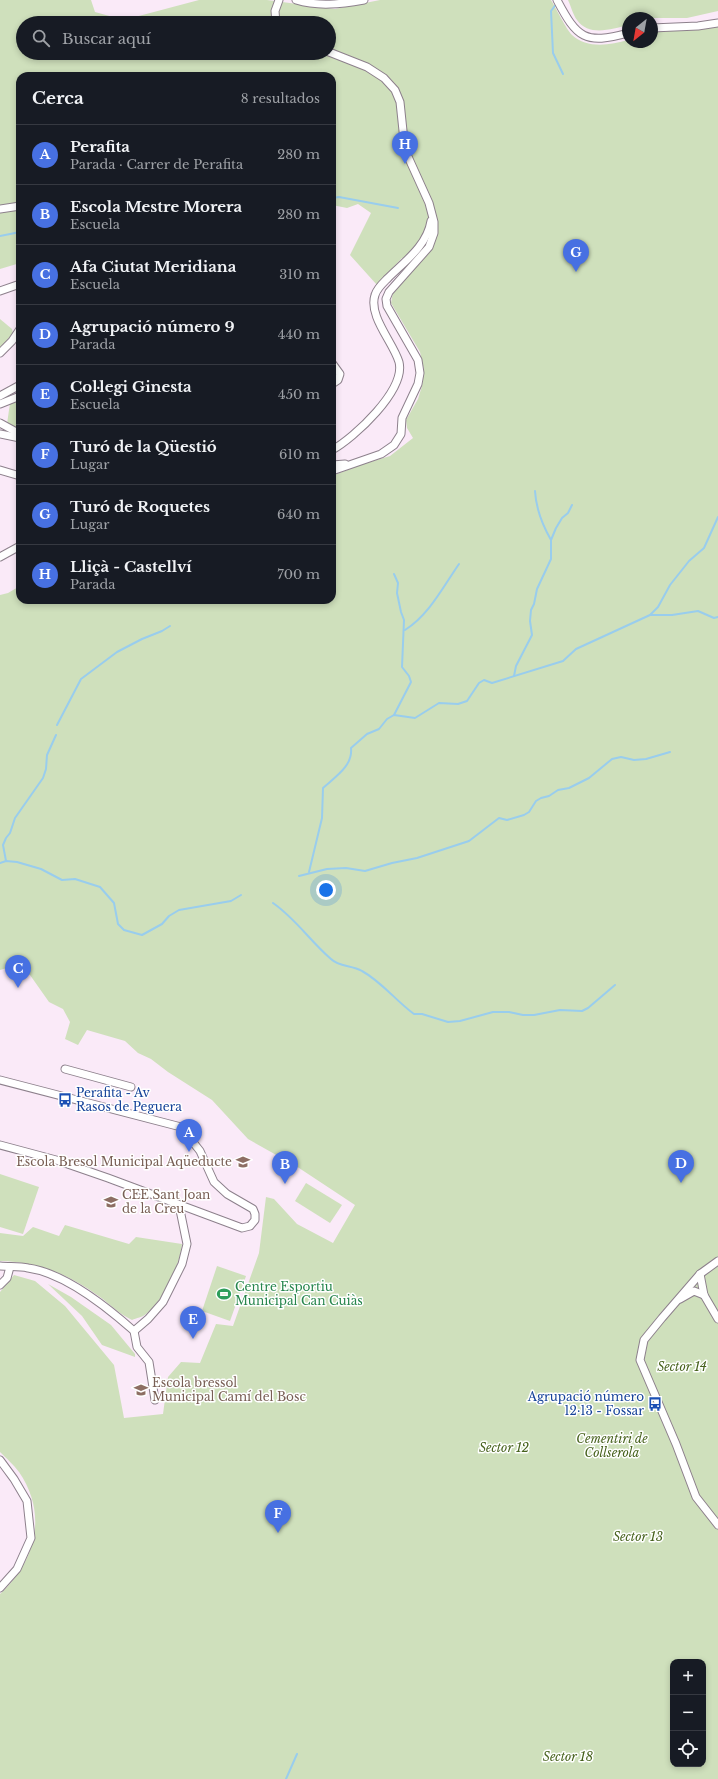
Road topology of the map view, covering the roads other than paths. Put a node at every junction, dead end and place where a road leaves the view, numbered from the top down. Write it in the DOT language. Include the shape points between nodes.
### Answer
graph roads {
  1 [pos="279,0"];
  2 [pos="296,0"];
  3 [pos="364,0"];
  4 [pos="557,0"];
  5 [pos="275,16"];
  6 [pos="718,23"];
  7 [pos="658,28"];
  8 [pos="622,35"];
  9 [pos="336,55"];
  10 [pos="16,207"];
  11 [pos="0,209"];
  12 [pos="432,219"];
  13 [pos="16,286"];
  14 [pos="0,292"];
  15 [pos="16,335"];
  16 [pos="0,353"];
  17 [pos="336,368"];
  18 [pos="336,381"];
  19 [pos="16,388"];
  20 [pos="0,396"];
  21 [pos="16,398"];
  22 [pos="0,404"];
  23 [pos="0,423"];
  24 [pos="16,432"];
  25 [pos="0,434"];
  26 [pos="16,437"];
  27 [pos="336,447"];
  28 [pos="351,464"];
  29 [pos="336,465"];
  30 [pos="0,470"];
  31 [pos="336,470"];
  32 [pos="16,475"];
  33 [pos="16,548"];
  34 [pos="0,557"];
  35 [pos="65,1069"];
  36 [pos="0,1080"];
  37 [pos="131,1087"];
  38 [pos="0,1145"];
  39 [pos="179,1205"];
  40 [pos="718,1261"];
  41 [pos="0,1266"];
  42 [pos="10,1267"];
  43 [pos="700,1274"];
  44 [pos="0,1285"];
  45 [pos="704,1295"];
  46 [pos="675,1302"];
  47 [pos="718,1319"];
  48 [pos="134,1331"];
  49 [pos="155,1400"];
  50 [pos="0,1460"];
  51 [pos="718,1525"];
  52 [pos="0,1588"];
  1 -- 5 [label="street"];
  2 -- 3 [label="street" via="320,4"];
  4 -- 8 [label="street" via="570,23 583,36 599,40"];
  6 -- 7 [label="street"];
  9 -- 12 [label="street" via="367,67 384,78 395,90 400,102 405,150 429,202"];
  10 -- 11 [label="street"];
  12 -- 27 [label="street" via="422,242 377,290 373,302 384,333 399,361 400,370 395,386 376,412"];
  12 -- 28 [label="street" via="434,228 431,242 386,299 387,306 415,354 419,366 418,384 402,418 399,439 389,450"];
  13 -- 14 [label="street"];
  15 -- 16 [label="street"];
  17 -- 18 [label="street" via="340,374"];
  19 -- 20 [label="street"];
  21 -- 22 [label="street"];
  23 -- 24 [label="street"];
  25 -- 26 [label="street"];
  28 -- 29 [label="street"];
  28 -- 31 [label="street"];
  30 -- 32 [label="street"];
  33 -- 34 [label="street"];
  35 -- 37 [label="street"];
  36 -- 39 [label="street" via="181,1127 200,1151 214,1182 221,1190 253,1209 254,1223 242,1228"];
  38 -- 39 [label="street" via="64,1163"];
  39 -- 48 [label="street" via="187,1244 182,1264 163,1302"];
  40 -- 43 [label="street"];
  41 -- 42 [label="street"];
  42 -- 44 [label="street" via="7,1278"];
  42 -- 48 [label="street" via="29,1268 63,1280 88,1295"];
  43 -- 45 [label="street"];
  43 -- 46 [label="street"];
  45 -- 46 [label="street" via="694,1291"];
  45 -- 47 [label="street"];
  46 -- 51 [label="street" via="644,1340 640,1360 696,1497"];
  48 -- 49 [label="street" via="137,1346 149,1362"];
  50 -- 52 [label="street" via="27,1500 31,1538 17,1569"];
}
